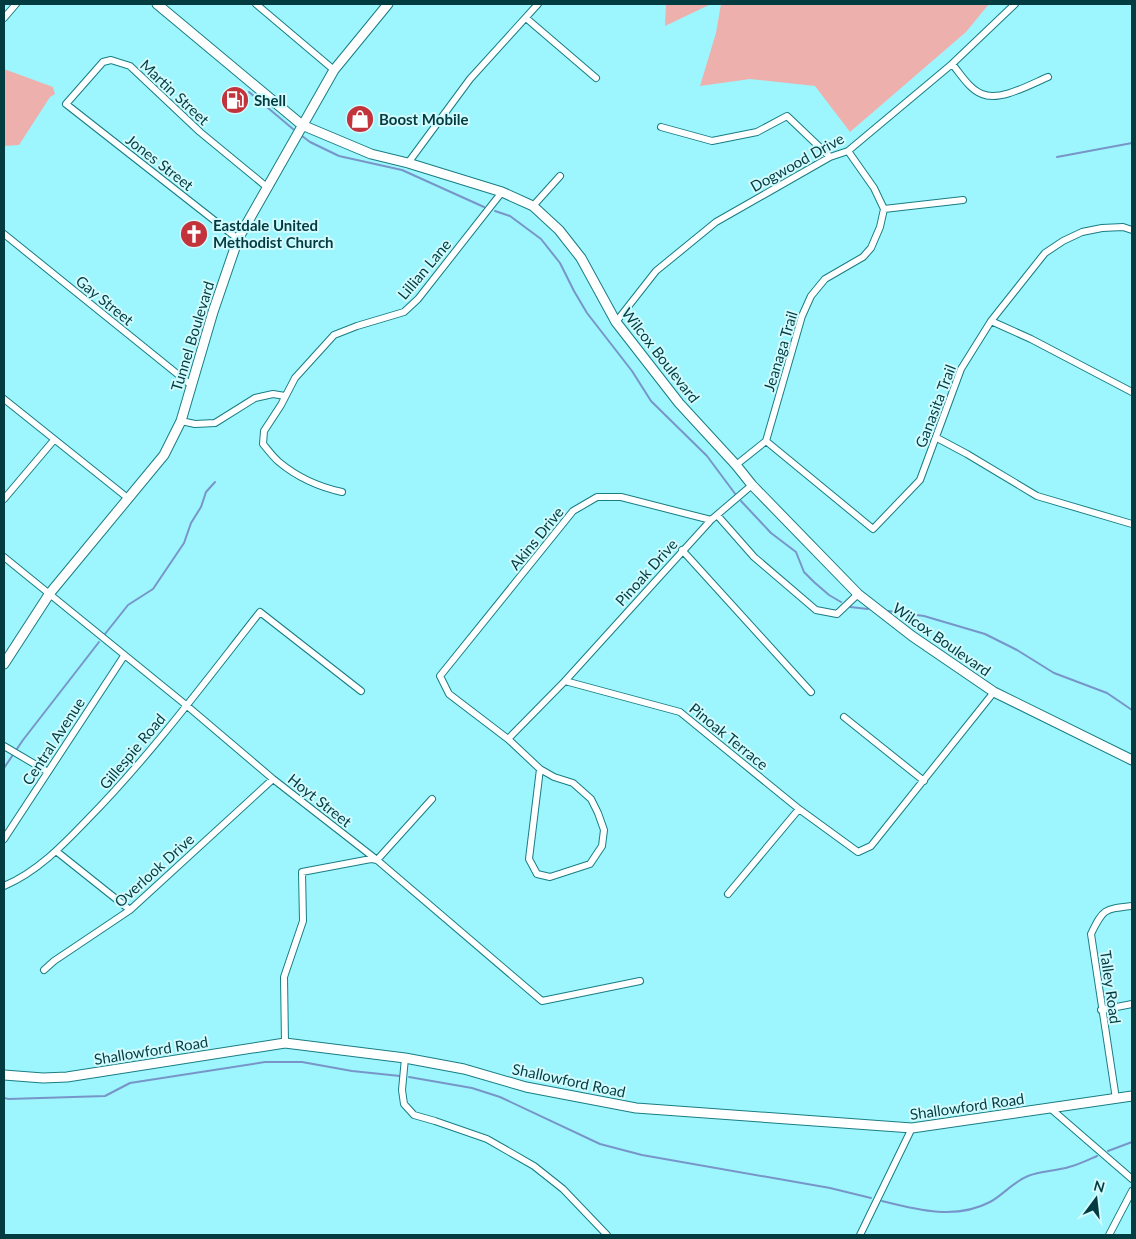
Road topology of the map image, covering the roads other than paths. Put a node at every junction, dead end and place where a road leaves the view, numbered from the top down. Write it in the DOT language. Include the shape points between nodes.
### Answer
graph roads {
  1 [pos="16,4"];
  2 [pos="157,4"];
  3 [pos="256,4"];
  4 [pos="388,4"];
  5 [pos="538,4"];
  6 [pos="1015,4"];
  7 [pos="4,18"];
  8 [pos="526,18"];
  9 [pos="952,64"];
  10 [pos="334,70"];
  11 [pos="1048,77"];
  12 [pos="596,78"];
  13 [pos="66,104"];
  14 [pos="302,124"];
  15 [pos="660,127"];
  16 [pos="848,152"];
  17 [pos="830,157"];
  18 [pos="408,163"];
  19 [pos="560,176"];
  20 [pos="268,188"];
  21 [pos="502,192"];
  22 [pos="964,200"];
  23 [pos="533,206"];
  24 [pos="884,209"];
  25 [pos="1132,230"];
  26 [pos="4,234"];
  27 [pos="238,239"];
  28 [pos="991,321"];
  29 [pos="616,322"];
  30 [pos="190,385"];
  31 [pos="1132,392"];
  32 [pos="285,396"];
  33 [pos="4,399"];
  34 [pos="181,421"];
  35 [pos="937,438"];
  36 [pos="54,440"];
  37 [pos="766,442"];
  38 [pos="736,465"];
  39 [pos="752,485"];
  40 [pos="342,492"];
  41 [pos="4,499"];
  42 [pos="129,499"];
  43 [pos="717,515"];
  44 [pos="710,520"];
  45 [pos="1132,524"];
  46 [pos="682,550"];
  47 [pos="4,557"];
  48 [pos="50,593"];
  49 [pos="858,594"];
  50 [pos="124,656"];
  51 [pos="4,664"];
  52 [pos="565,681"];
  53 [pos="361,691"];
  54 [pos="812,692"];
  55 [pos="994,692"];
  56 [pos="186,705"];
  57 [pos="844,717"];
  58 [pos="508,739"];
  59 [pos="6,748"];
  60 [pos="1132,760"];
  61 [pos="540,768"];
  62 [pos="48,772"];
  63 [pos="273,779"];
  64 [pos="924,781"];
  65 [pos="432,799"];
  66 [pos="799,809"];
  67 [pos="4,839"];
  68 [pos="56,851"];
  69 [pos="377,860"];
  70 [pos="4,886"];
  71 [pos="728,894"];
  72 [pos="1132,906"];
  73 [pos="130,910"];
  74 [pos="44,970"];
  75 [pos="640,981"];
  76 [pos="1132,1004"];
  77 [pos="1101,1010"];
  78 [pos="285,1043"];
  79 [pos="405,1058"];
  80 [pos="4,1075"];
  81 [pos="1132,1096"];
  82 [pos="1116,1099"];
  83 [pos="1050,1108"];
  84 [pos="912,1128"];
  85 [pos="1132,1179"];
  86 [pos="1132,1192"];
  87 [pos="608,1235"];
  88 [pos="860,1235"];
  89 [pos="1109,1235"];
  1 -- 7 [label="street"];
  2 -- 14 [label="main road, Wilcox Boulevard"];
  3 -- 10 [label="street"];
  4 -- 10 [label="main road, Tunnel Boulevard"];
  5 -- 8 [label="street"];
  6 -- 9 [label="street, Dogwood Drive"];
  8 -- 12 [label="street"];
  8 -- 18 [label="street" via="470,79"];
  9 -- 11 [label="street" via="973,89 983,95 1012,92"];
  9 -- 16 [label="street, Dogwood Drive"];
  10 -- 14 [label="main road, Tunnel Boulevard"];
  13 -- 20 [label="street, Martin Street" via="102,62 112,60 130,66 200,132"];
  13 -- 27 [label="street, Jones Street"];
  14 -- 18 [label="main road, Wilcox Boulevard" via="371,154"];
  14 -- 20 [label="main road, Tunnel Boulevard"];
  15 -- 17 [label="street" via="712,141 757,132 788,116"];
  16 -- 17 [label="street, Dogwood Drive"];
  16 -- 24 [label="street" via="874,188"];
  17 -- 29 [label="street, Dogwood Drive" via="716,222 656,271"];
  18 -- 21 [label="main road, Wilcox Boulevard"];
  19 -- 23 [label="street"];
  20 -- 27 [label="main road, Tunnel Boulevard"];
  21 -- 23 [label="main road, Wilcox Boulevard"];
  21 -- 32 [label="street, Lillian Lane" via="418,299 404,312 334,335 295,378"];
  22 -- 24 [label="street"];
  23 -- 29 [label="main road, Wilcox Boulevard" via="559,230 581,258"];
  24 -- 37 [label="street, Jeanaga Trail" via="871,248 863,257 825,279 811,296 802,316"];
  25 -- 28 [label="street, Ganasita Trail" via="1102,228 1063,240 1046,253"];
  26 -- 30 [label="street, Gay Street"];
  27 -- 30 [label="main road, Tunnel Boulevard"];
  28 -- 31 [label="street"];
  28 -- 35 [label="street, Ganasita Trail" via="962,369"];
  29 -- 38 [label="main road, Wilcox Boulevard" via="679,403"];
  30 -- 34 [label="main road, Tunnel Boulevard"];
  32 -- 34 [label="street" via="273,394 254,398 215,423"];
  32 -- 40 [label="street, Lillian Lane" via="264,432 263,444 278,461 300,477 324,489"];
  33 -- 36 [label="street"];
  34 -- 42 [label="main road, Tunnel Boulevard" via="164,455"];
  35 -- 37 [label="street, Ganasita Trail" via="920,480 873,529"];
  35 -- 45 [label="street" via="1037,496"];
  36 -- 41 [label="street"];
  36 -- 42 [label="street"];
  37 -- 38 [label="street"];
  38 -- 39 [label="main road, Wilcox Boulevard"];
  39 -- 43 [label="street, Pinoak Drive"];
  39 -- 49 [label="main road, Wilcox Boulevard"];
  42 -- 48 [label="main road, Tunnel Boulevard"];
  43 -- 44 [label="street, Pinoak Drive"];
  43 -- 49 [label="street" via="754,557 816,610 836,614"];
  44 -- 46 [label="street, Pinoak Drive"];
  44 -- 58 [label="street, Akins Drive" via="620,497 598,497 574,511 440,676 449,694"];
  46 -- 52 [label="street, Pinoak Drive"];
  46 -- 54 [label="street"];
  47 -- 48 [label="street, Hoyt Street"];
  48 -- 50 [label="street, Hoyt Street"];
  48 -- 51 [label="main road, Tunnel Boulevard"];
  49 -- 55 [label="main road, Wilcox Boulevard" via="912,636"];
  50 -- 56 [label="street, Hoyt Street"];
  50 -- 62 [label="street, Central Avenue"];
  52 -- 58 [label="street, Pinoak Drive"];
  52 -- 66 [label="street, Pinoak Terrace" via="680,712"];
  53 -- 56 [label="street, Gillespie Road" via="260,612"];
  55 -- 60 [label="main road, Wilcox Boulevard"];
  55 -- 64 [label="street"];
  56 -- 63 [label="street, Hoyt Street"];
  56 -- 68 [label="street, Gillespie Road" via="149,754"];
  57 -- 64 [label="street"];
  58 -- 61 [label="street"];
  59 -- 62 [label="street"];
  61 -- 61 [label="street" via="573,783 591,799 604,830 602,846 590,864 550,877 537,874 528,859"];
  62 -- 67 [label="street, Central Avenue"];
  63 -- 69 [label="street, Hoyt Street"];
  63 -- 73 [label="street, Overlook Drive"];
  64 -- 66 [label="street, Pinoak Terrace" via="871,846 858,852"];
  65 -- 69 [label="street"];
  66 -- 71 [label="street"];
  68 -- 70 [label="street, Gillespie Road" via="25,876"];
  68 -- 73 [label="street"];
  69 -- 75 [label="street, Hoyt Street" via="542,1001"];
  69 -- 78 [label="street" via="302,872 303,921 284,977"];
  72 -- 77 [label="street, Talley Road" via="1109,908 1099,916 1091,934"];
  73 -- 74 [label="street, Overlook Drive"];
  76 -- 77 [label="street"];
  77 -- 82 [label="street, Talley Road"];
  78 -- 79 [label="main road, Shallowford Road"];
  78 -- 80 [label="main road, Shallowford Road" via="67,1077"];
  79 -- 84 [label="main road, Shallowford Road" via="464,1069 526,1087 636,1108"];
  79 -- 87 [label="street" via="404,1104 414,1115 487,1139 534,1166 563,1189"];
  81 -- 82 [label="main road, Shallowford Road"];
  82 -- 83 [label="main road, Shallowford Road"];
  83 -- 84 [label="main road, Shallowford Road"];
  83 -- 85 [label="street"];
  84 -- 88 [label="street"];
  86 -- 89 [label="street"];
}
